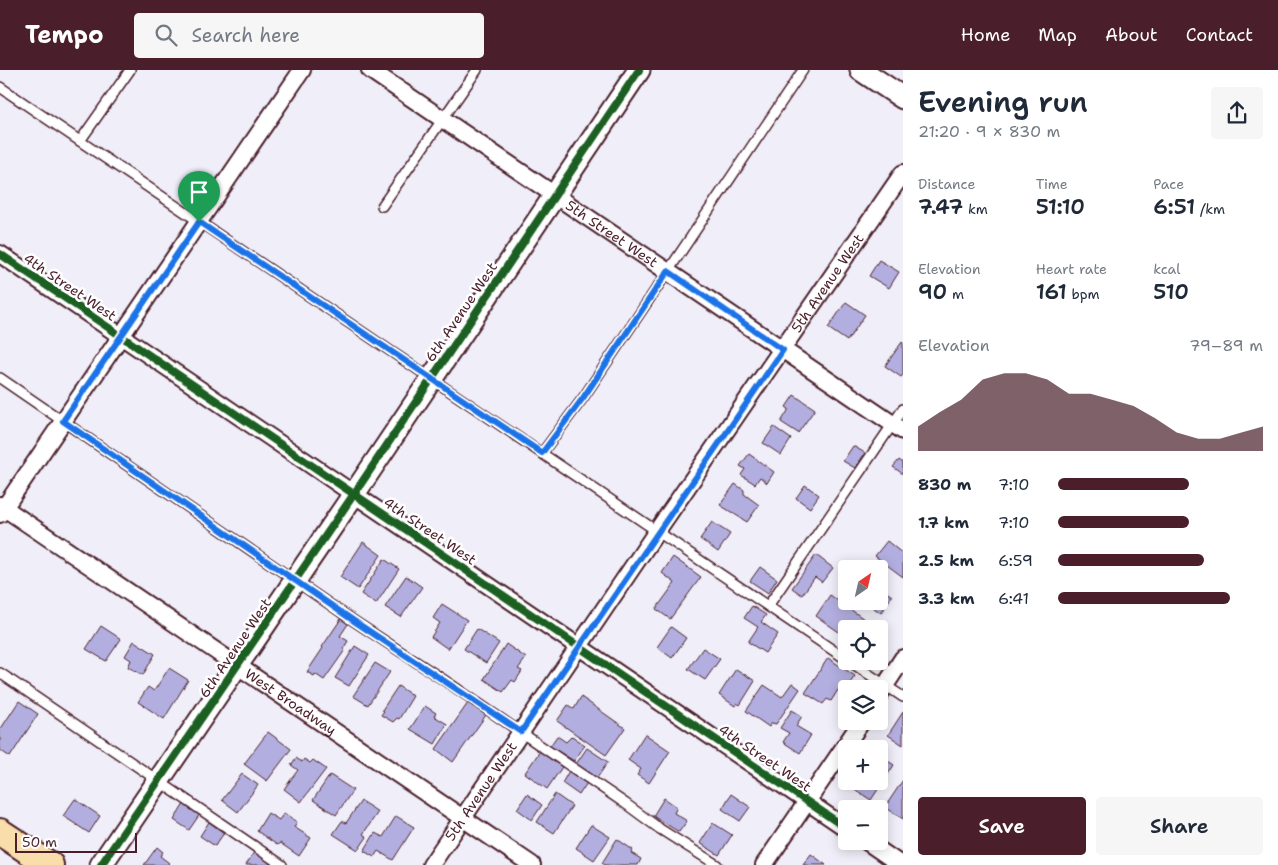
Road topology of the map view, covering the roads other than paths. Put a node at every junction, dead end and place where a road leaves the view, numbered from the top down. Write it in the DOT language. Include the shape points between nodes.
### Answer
graph roads {
  1 [pos="130,70"];
  2 [pos="302,70"];
  3 [pos="370,70"];
  4 [pos="477,70"];
  5 [pos="639,70"];
  6 [pos="803,70"];
  7 [pos="861,70"];
  8 [pos="0,87"];
  9 [pos="903,98"];
  10 [pos="443,119"];
  11 [pos="80,141"];
  12 [pos="903,173"];
  13 [pos="555,195"];
  14 [pos="382,206"];
  15 [pos="199,222"];
  16 [pos="0,254"];
  17 [pos="668,271"];
  18 [pos="121,336"];
  19 [pos="783,350"];
  20 [pos="0,378"];
  21 [pos="432,379"];
  22 [pos="903,408"];
  23 [pos="63,421"];
  24 [pos="898,427"];
  25 [pos="542,453"];
  26 [pos="354,494"];
  27 [pos="1,509"];
  28 [pos="657,531"];
  29 [pos="296,581"];
  30 [pos="768,606"];
  31 [pos="579,646"];
  32 [pos="838,654"];
  33 [pos="903,658"];
  34 [pos="237,666"];
  35 [pos="860,670"];
  36 [pos="0,673"];
  37 [pos="871,680"];
  38 [pos="888,681"];
  39 [pos="888,692"];
  40 [pos="903,697"];
  41 [pos="856,730"];
  42 [pos="521,732"];
  43 [pos="158,781"];
  44 [pos="808,801"];
  45 [pos="463,818"];
  46 [pos="838,822"];
  47 [pos="0,832"];
  48 [pos="880,850"];
  49 [pos="50,865"];
  50 [pos="101,865"];
  51 [pos="282,865"];
  52 [pos="431,865"];
  53 [pos="532,865"];
  54 [pos="717,865"];
  55 [pos="764,865"];
  56 [pos="902,865"];
  1 -- 11 [label="lane"];
  2 -- 15 [label="street"];
  3 -- 10 [label="street, 5th Street West"];
  4 -- 10 [label="lane"];
  5 -- 13 [label="street, 6th Avenue West"];
  6 -- 17 [label="lane"];
  7 -- 9 [label="street"];
  8 -- 11 [label="lane"];
  10 -- 13 [label="street, 5th Street West"];
  10 -- 14 [label="lane"];
  11 -- 15 [label="lane"];
  12 -- 19 [label="street, 5th Avenue West"];
  13 -- 17 [label="street, 5th Street West"];
  13 -- 21 [label="street, 6th Avenue West"];
  15 -- 18 [label="street"];
  15 -- 21 [label="lane"];
  16 -- 18 [label="street, 4th Street West"];
  17 -- 19 [label="street, 5th Street West"];
  17 -- 25 [label="lane"];
  18 -- 23 [label="street"];
  18 -- 26 [label="street, 4th Street West"];
  19 -- 24 [label="street, 5th Street West"];
  19 -- 28 [label="street, 5th Avenue West"];
  20 -- 23 [label="lane"];
  21 -- 25 [label="lane"];
  21 -- 26 [label="street, 6th Avenue West"];
  22 -- 24 [label="lane"];
  23 -- 27 [label="street"];
  23 -- 29 [label="lane"];
  24 -- 30 [label="lane"];
  25 -- 28 [label="lane"];
  26 -- 29 [label="street, 6th Avenue West"];
  26 -- 31 [label="street, 4th Street West"];
  27 -- 34 [label="street, West Broadway"];
  28 -- 30 [label="lane"];
  28 -- 31 [label="street, 5th Avenue West"];
  29 -- 34 [label="street, 6th Avenue West"];
  29 -- 42 [label="lane"];
  30 -- 32 [label="lane"];
  31 -- 42 [label="street, 5th Avenue West"];
  31 -- 44 [label="street, 4th Street West"];
  33 -- 38 [label="street"];
  34 -- 43 [label="street, 6th Avenue West"];
  34 -- 45 [label="street, West Broadway"];
  35 -- 37 [label="lane"];
  36 -- 43 [label="lane"];
  39 -- 40 [label="lane"];
  41 -- 44 [label="street"];
  42 -- 45 [label="street, 5th Avenue West"];
  42 -- 54 [label="lane"];
  43 -- 50 [label="street, 6th Avenue West"];
  43 -- 51 [label="lane"];
  44 -- 46 [label="street, 4th Street West"];
  44 -- 55 [label="street"];
  45 -- 52 [label="street, 5th Avenue West"];
  45 -- 53 [label="street, West Broadway"];
  47 -- 49 [label="main road"];
  48 -- 56 [label="street"];
}
